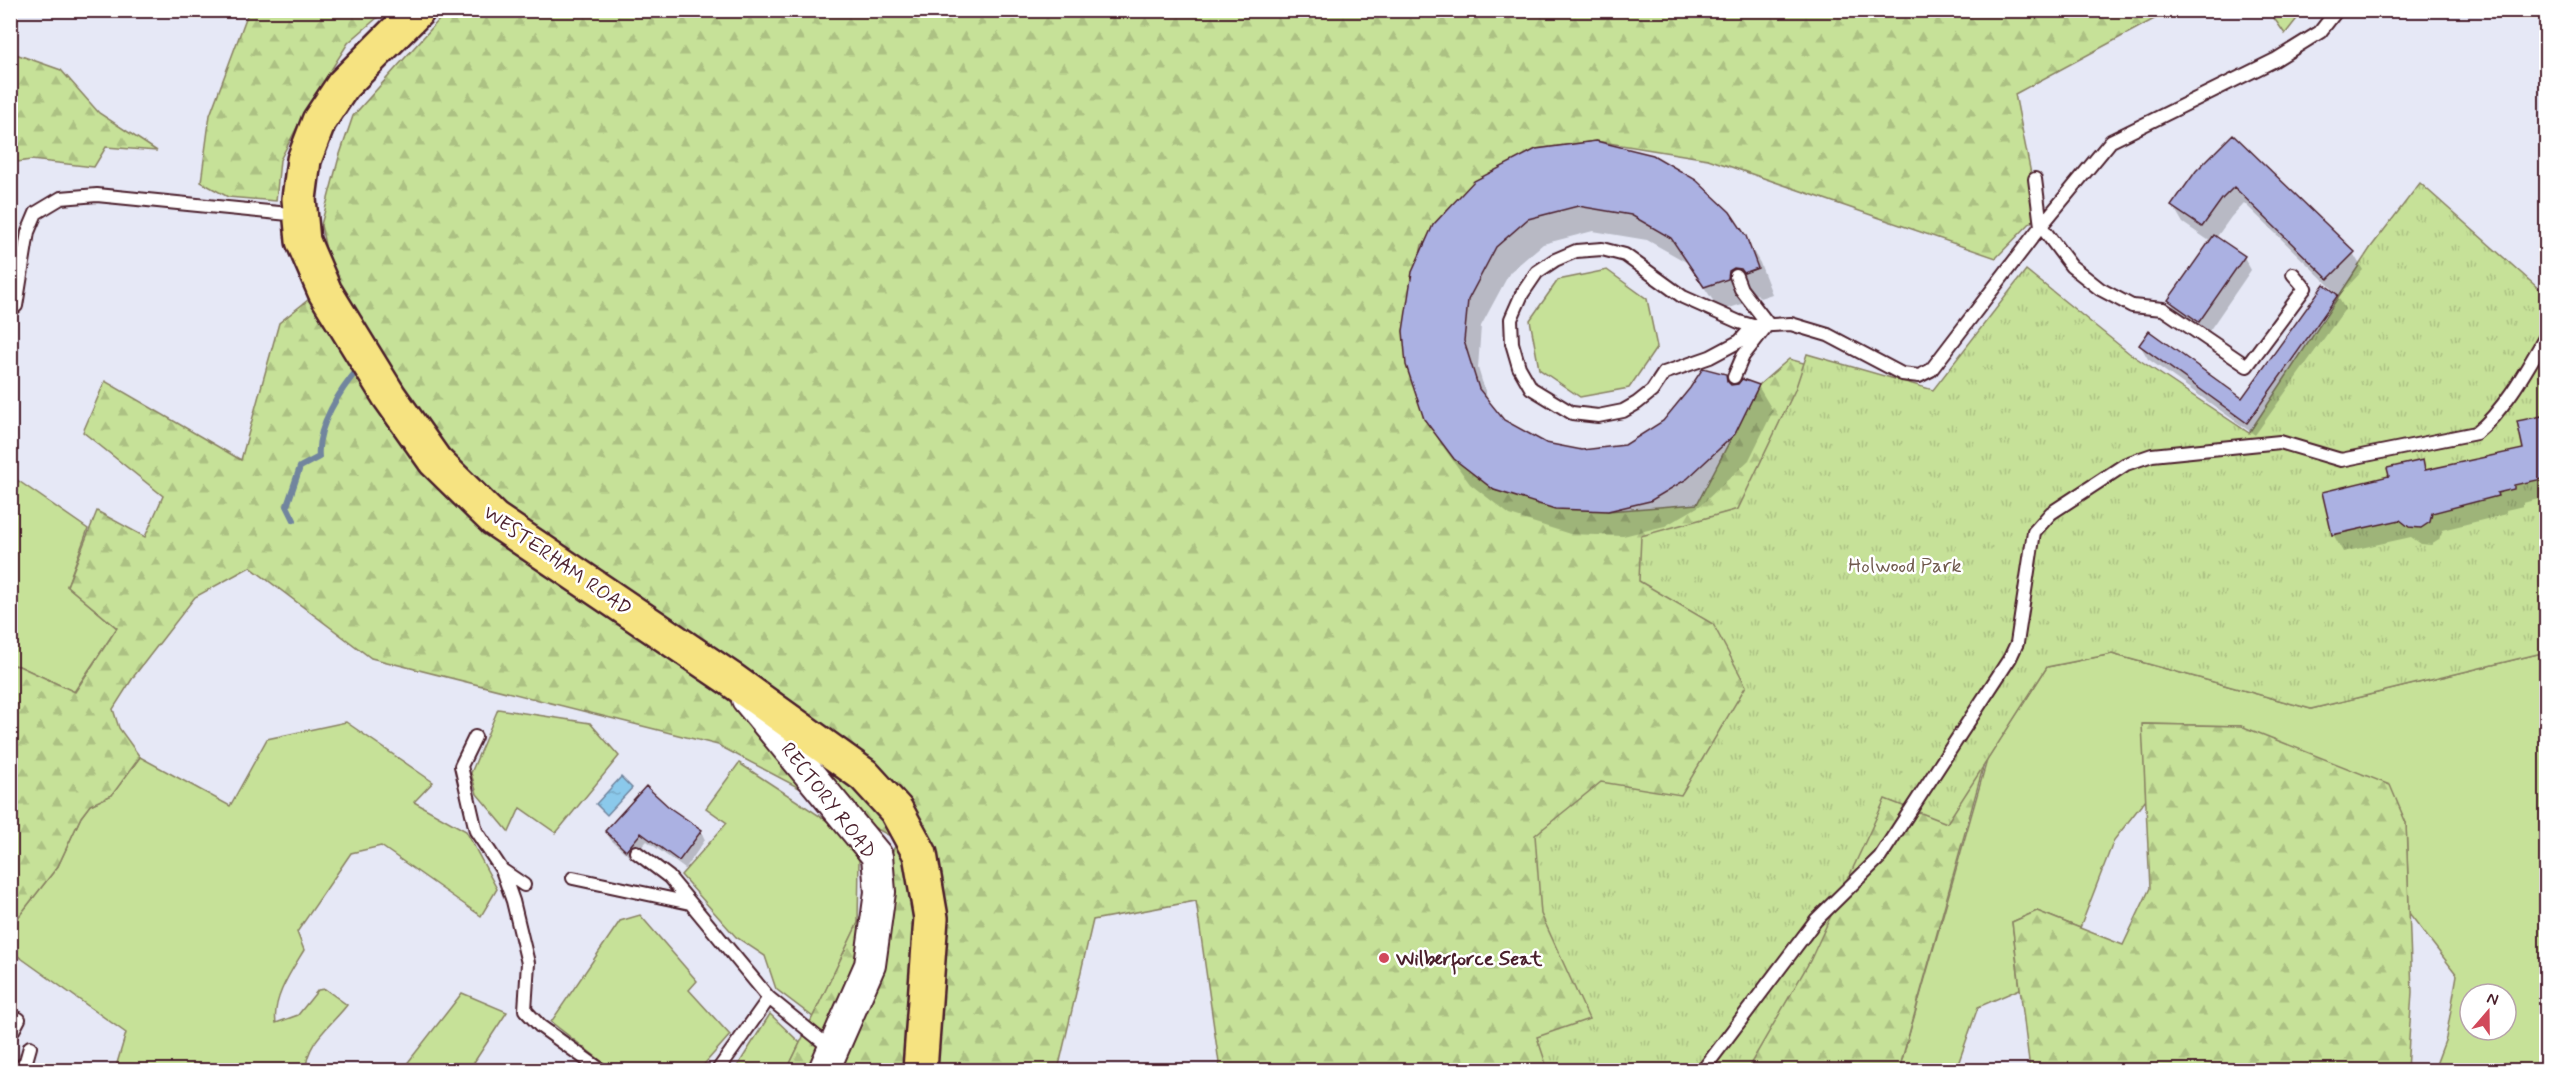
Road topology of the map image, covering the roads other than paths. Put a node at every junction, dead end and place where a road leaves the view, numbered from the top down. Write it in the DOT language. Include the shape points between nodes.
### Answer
graph roads {
  1 [pos="418,10"];
  2 [pos="2337,10"];
  3 [pos="2035,179"];
  4 [pos="301,215"];
  5 [pos="2041,226"];
  6 [pos="2294,274"];
  7 [pos="1736,276"];
  8 [pos="16,306"];
  9 [pos="1768,324"];
  10 [pos="1753,326"];
  11 [pos="2547,336"];
  12 [pos="1734,377"];
  13 [pos="732,680"];
  14 [pos="475,737"];
  15 [pos="636,852"];
  16 [pos="502,870"];
  17 [pos="573,878"];
  18 [pos="524,885"];
  19 [pos="690,903"];
  20 [pos="769,998"];
  21 [pos="19,1019"];
  22 [pos="10,1036"];
  23 [pos="30,1047"];
  24 [pos="829,1061"];
  25 [pos="18,1071"];
  26 [pos="601,1071"];
  27 [pos="718,1071"];
  28 [pos="920,1071"];
  29 [pos="1703,1071"];
  1 -- 4 [label="main road, WESTERHAM ROAD" via="343,85 319,121 304,160"];
  2 -- 5 [label="lane" via="2320,32 2276,60 2111,141"];
  3 -- 5 [label="lane"];
  4 -- 8 [label="lane" via="97,195 61,198 36,213 28,232"];
  4 -- 13 [label="main road, WESTERHAM ROAD" via="303,241 325,292 389,396 435,461 494,519"];
  5 -- 6 [label="lane" via="2072,266 2100,289 2132,306 2163,309 2247,366 2305,288"];
  5 -- 9 [label="lane" via="1931,370 1919,376 1902,374 1828,335 1791,324"];
  7 -- 9 [label="lane" via="1741,289"];
  9 -- 10 [label="lane"];
  9 -- 12 [label="lane" via="1743,356"];
  10 -- 10 [label="lane" via="1740,341 1710,357 1664,373 1652,391 1637,403 1623,411 1598,416 1572,413 1531,388 1516,359 1511,319 1537,272 1576,251 1602,249 1625,255 1683,297"];
  11 -- 29 [label="lane" via="2488,424 2476,433 2341,460 2280,442 2152,455 2126,464 2051,513 2034,532 2017,643 2010,658 1880,857 1816,920"];
  13 -- 24 [label="street, RECTORY ROAD" via="877,856 880,892 870,964"];
  13 -- 28 [label="main road, WESTERHAM ROAD" via="864,775 896,810 920,854 931,918"];
  14 -- 16 [label="lane" via="461,766 476,831"];
  15 -- 19 [label="lane" via="669,877"];
  16 -- 18 [label="lane"];
  16 -- 26 [label="lane" via="528,963 525,1010 540,1026"];
  17 -- 19 [label="lane"];
  19 -- 20 [label="lane"];
  20 -- 24 [label="lane"];
  20 -- 27 [label="lane"];
  21 -- 22 [label="lane"];
  23 -- 25 [label="lane"];
}
